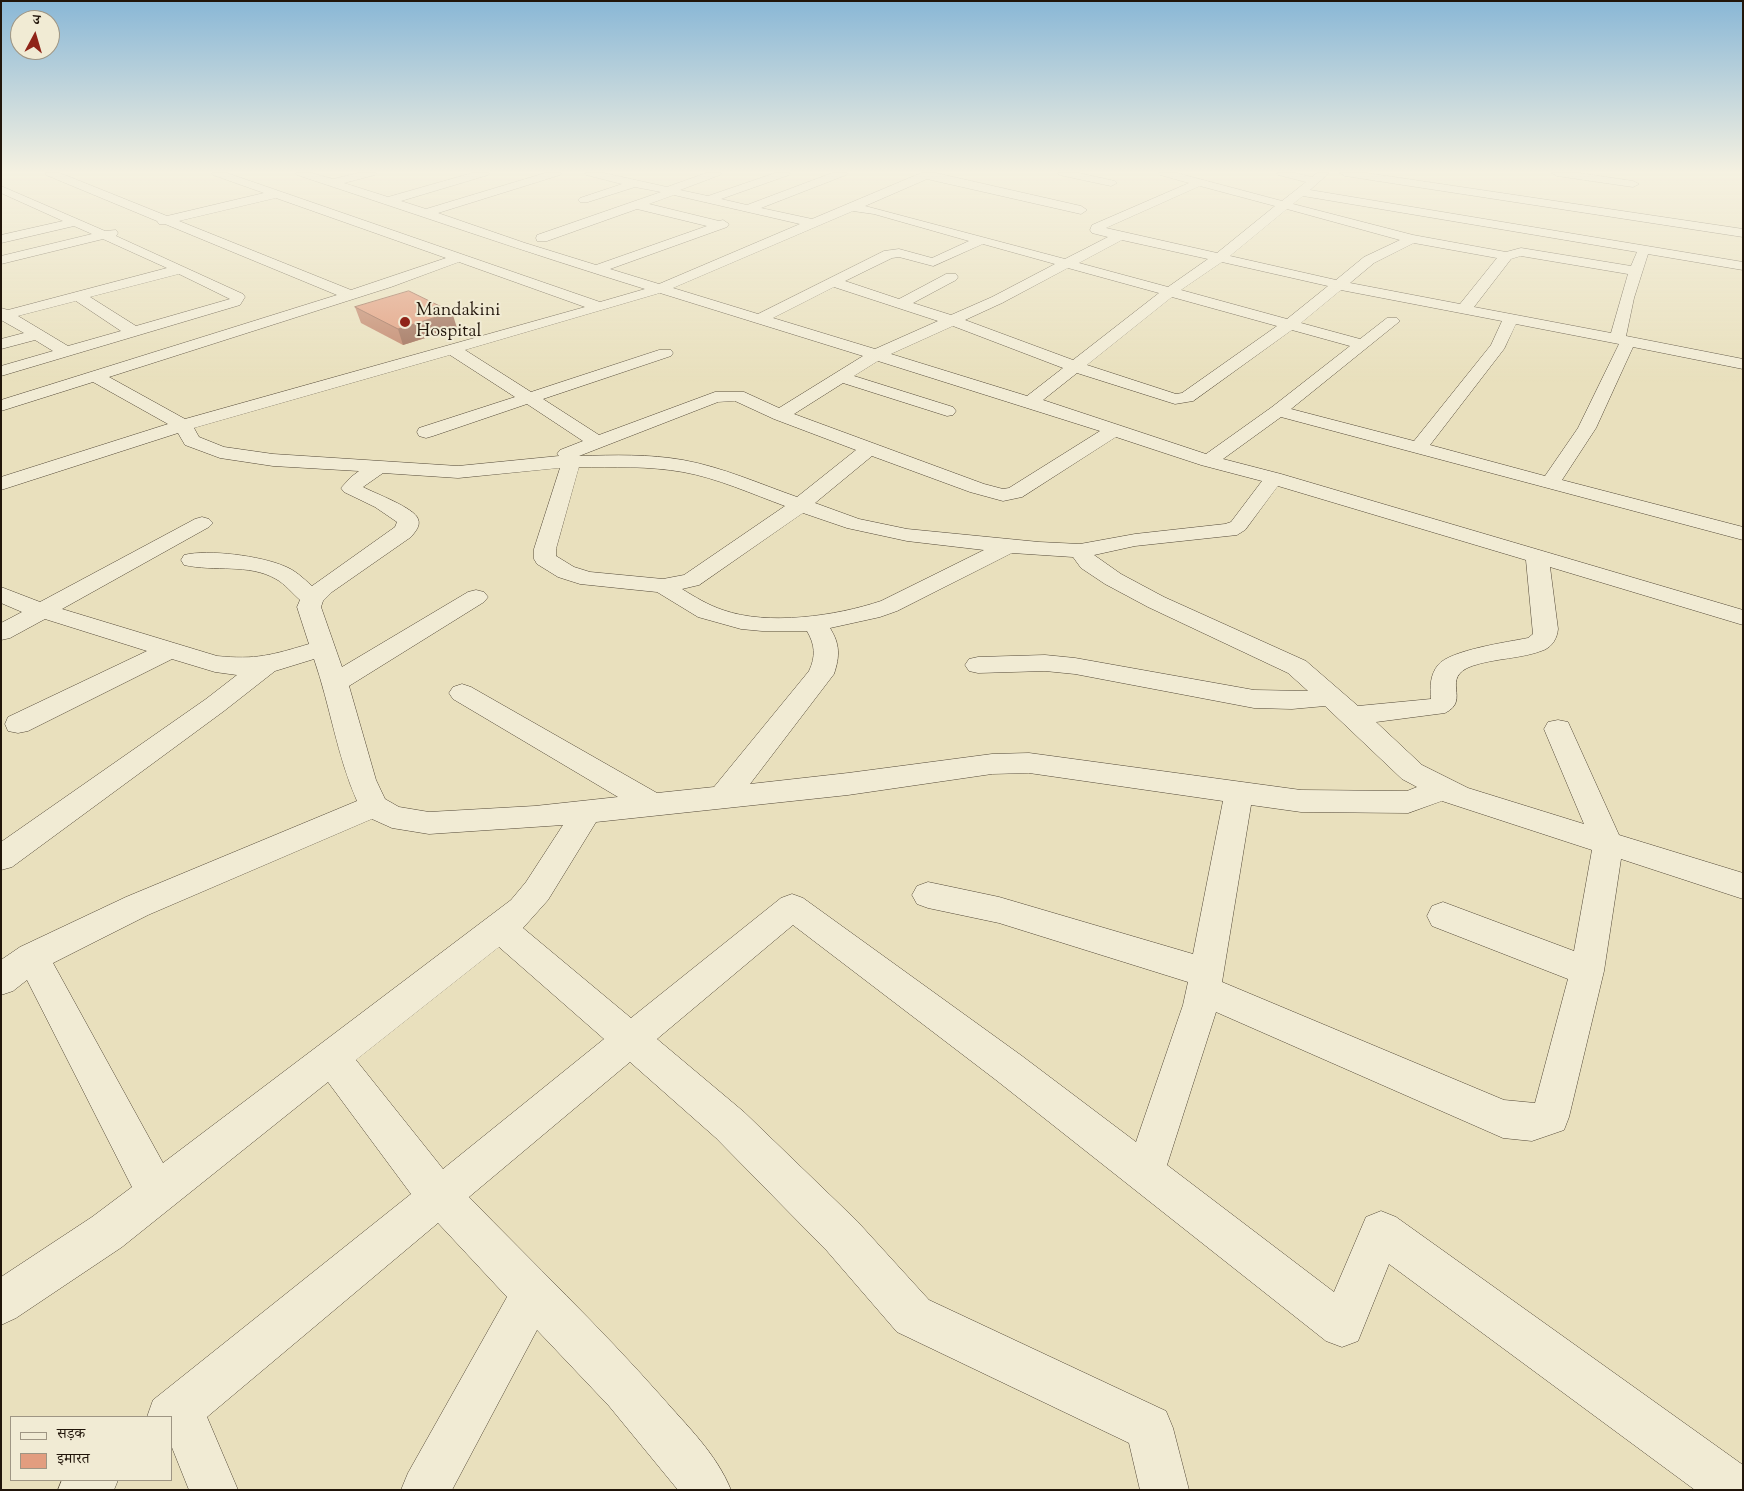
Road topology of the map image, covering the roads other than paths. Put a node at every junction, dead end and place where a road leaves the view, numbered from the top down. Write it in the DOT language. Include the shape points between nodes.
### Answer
graph roads {
  1 [pos="73,243"];
  2 [pos="122,243"];
  3 [pos="222,243"];
  4 [pos="417,243"];
  5 [pos="511,243"];
  6 [pos="671,243"];
  7 [pos="766,243"];
  8 [pos="976,243"];
  9 [pos="991,243"];
  10 [pos="1106,243"];
  11 [pos="1148,243"];
  12 [pos="1238,243"];
  13 [pos="1403,243"];
  14 [pos="1436,243"];
  15 [pos="1526,243"];
  16 [pos="1606,243"];
  17 [pos="128,245"];
  18 [pos="1644,249"];
  19 [pos="110,250"];
  20 [pos="1521,252"];
  21 [pos="1506,256"];
  22 [pos="461,258"];
  23 [pos="1219,258"];
  24 [pos="158,259"];
  25 [pos="1,260"];
  26 [pos="140,264"];
  27 [pos="1065,264"];
  28 [pos="1743,266"];
  29 [pos="180,269"];
  30 [pos="598,269"];
  31 [pos="1636,271"];
  32 [pos="951,277"];
  33 [pos="833,282"];
  34 [pos="1340,285"];
  35 [pos="662,288"];
  36 [pos="1168,293"];
  37 [pos="350,295"];
  38 [pos="78,296"];
  39 [pos="900,304"];
  40 [pos="600,307"];
  41 [pos="4,308"];
  42 [pos="1464,309"];
  43 [pos="1511,318"];
  44 [pos="760,319"];
  45 [pos="951,320"];
  46 [pos="1392,321"];
  47 [pos="1290,324"];
  48 [pos="134,332"];
  49 [pos="35,335"];
  50 [pos="1622,340"];
  51 [pos="1,344"];
  52 [pos="1360,344"];
  53 [pos="452,349"];
  54 [pos="66,352"];
  55 [pos="665,352"];
  56 [pos="876,355"];
  57 [pos="1743,364"];
  58 [pos="1076,367"];
  59 [pos="1,371"];
  60 [pos="96,377"];
  61 [pos="841,377"];
  62 [pos="527,397"];
  63 [pos="1030,402"];
  64 [pos="1,406"];
  65 [pos="947,411"];
  66 [pos="1278,411"];
  67 [pos="780,415"];
  68 [pos="183,426"];
  69 [pos="1116,429"];
  70 [pos="426,432"];
  71 [pos="599,444"];
  72 [pos="1418,448"];
  73 [pos="869,449"];
  74 [pos="1208,460"];
  75 [pos="571,462"];
  76 [pos="537,464"];
  77 [pos="379,467"];
  78 [pos="1274,478"];
  79 [pos="1552,482"];
  80 [pos="1,484"];
  81 [pos="799,506"];
  82 [pos="202,523"];
  83 [pos="1743,534"];
  84 [pos="1008,546"];
  85 [pos="1080,551"];
  86 [pos="1537,556"];
  87 [pos="192,560"];
  88 [pos="663,586"];
  89 [pos="1,594"];
  90 [pos="476,597"];
  91 [pos="312,598"];
  92 [pos="40,610"];
  93 [pos="1743,618"];
  94 [pos="814,622"];
  95 [pos="1,633"];
  96 [pos="322,648"];
  97 [pos="170,650"];
  98 [pos="266,664"];
  99 [pos="978,665"];
  100 [pos="335,683"];
  101 [pos="462,693"];
  102 [pos="1330,696"];
  103 [pos="1352,716"];
  104 [pos="18,724"];
  105 [pos="1558,729"];
  106 [pos="1444,789"];
  107 [pos="1240,793"];
  108 [pos="723,797"];
  109 [pos="654,805"];
  110 [pos="374,806"];
  111 [pos="587,812"];
  112 [pos="1608,845"];
  113 [pos="1,858"];
  114 [pos="1743,886"];
  115 [pos="928,895"];
  116 [pos="1443,916"];
  117 [pos="500,928"];
  118 [pos="32,957"];
  119 [pos="1587,971"];
  120 [pos="1,980"];
  121 [pos="1206,981"];
  122 [pos="630,1039"];
  123 [pos="331,1057"];
  124 [pos="1145,1173"];
  125 [pos="157,1192"];
  126 [pos="439,1195"];
  127 [pos="533,1293"];
  128 [pos="1,1303"];
  129 [pos="175,1413"];
  130 [pos="93,1481"];
  131 [pos="694,1482"];
  132 [pos="82,1490"];
  133 [pos="214,1490"];
  134 [pos="425,1490"];
  135 [pos="1166,1490"];
  136 [pos="1736,1490"];
  1 -- 25 [label="street"];
  2 -- 17 [label="street"];
  3 -- 37 [label="street"];
  4 -- 22 [label="street"];
  5 -- 30 [label="street"];
  6 -- 30 [label="street"];
  7 -- 35 [label="street"];
  8 -- 33 [label="street" via="933,262 899,253 889,254"];
  9 -- 27 [label="street"];
  10 -- 27 [label="street"];
  11 -- 23 [label="street"];
  12 -- 23 [label="street"];
  13 -- 34 [label="street" via="1370,260"];
  14 -- 21 [label="street"];
  15 -- 20 [label="street"];
  16 -- 18 [label="street"];
  17 -- 19 [label="street"];
  17 -- 24 [label="street"];
  18 -- 28 [label="street"];
  18 -- 31 [label="street"];
  20 -- 21 [label="street"];
  20 -- 31 [label="street"];
  21 -- 42 [label="street"];
  22 -- 37 [label="street"];
  22 -- 40 [label="street"];
  23 -- 34 [label="street"];
  23 -- 36 [label="street"];
  24 -- 26 [label="street"];
  24 -- 29 [label="street"];
  27 -- 36 [label="street"];
  27 -- 45 [label="street"];
  29 -- 38 [label="street"];
  29 -- 48 [label="street" via="238,297 235,302"];
  30 -- 35 [label="street"];
  31 -- 50 [label="street"];
  32 -- 39 [label="street"];
  33 -- 39 [label="street"];
  33 -- 44 [label="street"];
  34 -- 42 [label="street"];
  34 -- 47 [label="street"];
  35 -- 40 [label="street"];
  35 -- 44 [label="street"];
  36 -- 47 [label="street"];
  36 -- 58 [label="street"];
  37 -- 60 [label="street"];
  38 -- 41 [label="street"];
  38 -- 48 [label="street"];
  39 -- 45 [label="street"];
  40 -- 53 [label="street"];
  41 -- 49 [label="street"];
  42 -- 43 [label="street"];
  43 -- 50 [label="street"];
  43 -- 72 [label="street" via="1498,346"];
  44 -- 56 [label="street"];
  45 -- 56 [label="street"];
  45 -- 58 [label="street"];
  46 -- 52 [label="street"];
  47 -- 52 [label="street"];
  47 -- 58 [label="street" via="1187,397 1175,399"];
  48 -- 54 [label="street"];
  49 -- 51 [label="street"];
  49 -- 54 [label="street"];
  50 -- 57 [label="street"];
  50 -- 79 [label="street" via="1586,428"];
  52 -- 66 [label="street"];
  53 -- 62 [label="street"];
  53 -- 68 [label="street"];
  54 -- 59 [label="street"];
  55 -- 62 [label="street"];
  56 -- 61 [label="street"];
  56 -- 63 [label="street"];
  58 -- 63 [label="street"];
  60 -- 64 [label="street"];
  60 -- 68 [label="street"];
  61 -- 65 [label="street"];
  61 -- 67 [label="street"];
  62 -- 70 [label="street"];
  62 -- 71 [label="street"];
  63 -- 69 [label="street"];
  66 -- 72 [label="street"];
  66 -- 74 [label="street"];
  67 -- 71 [label="street" via="738,396 715,397"];
  67 -- 73 [label="street"];
  68 -- 77 [label="street" via="192,441 220,452 273,460"];
  68 -- 80 [label="street"];
  69 -- 73 [label="street" via="1015,493 1003,495"];
  69 -- 74 [label="street"];
  71 -- 76 [label="street"];
  72 -- 79 [label="street"];
  73 -- 81 [label="street"];
  74 -- 78 [label="street"];
  75 -- 76 [label="street"];
  75 -- 81 [label="street" via="624,461 682,466"];
  75 -- 88 [label="street" via="545,549 545,559 566,572 588,579"];
  76 -- 77 [label="street" via="458,472"];
  77 -- 91 [label="street" via="351,488 408,519 408,526"];
  78 -- 85 [label="street" via="1238,526 1229,530 1135,540"];
  78 -- 86 [label="street"];
  79 -- 83 [label="street"];
  81 -- 84 [label="street" via="854,524 906,535"];
  81 -- 88 [label="street" via="691,580"];
  82 -- 92 [label="street"];
  84 -- 85 [label="street"];
  84 -- 94 [label="street" via="888,606 840,619"];
  85 -- 102 [label="street" via="1089,563 1113,579 1297,668"];
  86 -- 93 [label="street"];
  86 -- 103 [label="street" via="1545,637 1530,645 1460,660 1448,668 1443,681 1444,703 1436,707"];
  87 -- 91 [label="street" via="258,565 274,570"];
  88 -- 94 [label="street" via="684,601 724,618 770,624"];
  89 -- 92 [label="street"];
  90 -- 100 [label="street"];
  91 -- 96 [label="street" via="309,608"];
  92 -- 95 [label="street"];
  92 -- 97 [label="street"];
  94 -- 108 [label="street" via="828,650 821,674"];
  96 -- 98 [label="street"];
  96 -- 100 [label="street"];
  97 -- 98 [label="street" via="215,664 242,667"];
  97 -- 104 [label="street"];
  98 -- 113 [label="street" via="208,710"];
  99 -- 102 [label="street" via="1075,666 1254,699 1301,701"];
  100 -- 110 [label="street" via="362,780"];
  101 -- 109 [label="street"];
  102 -- 103 [label="street"];
  103 -- 106 [label="street" via="1412,772"];
  105 -- 112 [label="street"];
  106 -- 107 [label="street" via="1408,802 1301,801"];
  106 -- 112 [label="street"];
  107 -- 108 [label="street" via="1029,762"];
  107 -- 121 [label="street"];
  108 -- 109 [label="street"];
  109 -- 111 [label="street"];
  110 -- 111 [label="street" via="392,817 429,822"];
  110 -- 118 [label="street" via="137,906"];
  111 -- 117 [label="street" via="537,891"];
  112 -- 114 [label="street"];
  112 -- 119 [label="street"];
  115 -- 121 [label="street" via="999,910"];
  116 -- 119 [label="street"];
  117 -- 122 [label="street"];
  117 -- 123 [label="street"];
  118 -- 120 [label="street"];
  118 -- 125 [label="street"];
  119 -- 121 [label="street" via="1550,1117 1524,1123 1503,1119"];
  121 -- 124 [label="street" via="1201,1005"];
  122 -- 124 [label="street" via="792,907"];
  122 -- 126 [label="street"];
  122 -- 135 [label="street" via="730,1125 842,1236 913,1316 1149,1428"];
  123 -- 125 [label="street"];
  123 -- 126 [label="street"];
  124 -- 136 [label="street" via="1342,1325 1381,1232"];
  125 -- 128 [label="street" via="107,1232"];
  126 -- 127 [label="street"];
  126 -- 129 [label="street"];
  127 -- 131 [label="street" via="625,1390"];
  127 -- 134 [label="street"];
  129 -- 133 [label="street"];
  130 -- 132 [label="street"];
}
